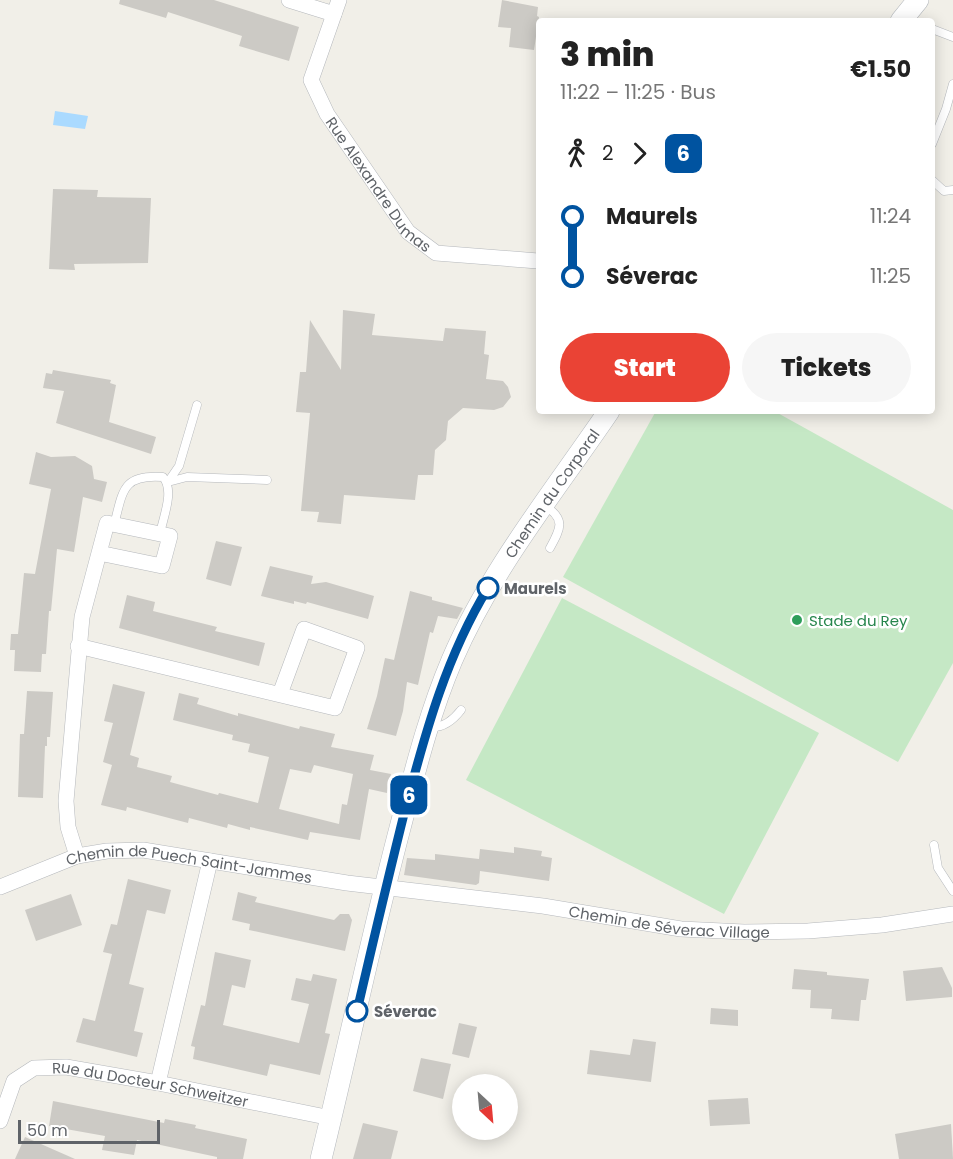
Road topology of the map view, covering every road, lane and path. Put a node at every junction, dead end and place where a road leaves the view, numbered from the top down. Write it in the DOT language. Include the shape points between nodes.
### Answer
graph roads {
  1 [pos="289,0"];
  2 [pos="918,0"];
  3 [pos="336,7"];
  4 [pos="905,18"];
  5 [pos="935,30"];
  6 [pos="953,37"];
  7 [pos="953,84"];
  8 [pos="935,136"];
  9 [pos="935,183"];
  10 [pos="953,190"];
  11 [pos="536,261"];
  12 [pos="197,405"];
  13 [pos="607,414"];
  14 [pos="267,480"];
  15 [pos="168,482"];
  16 [pos="543,504"];
  17 [pos="114,525"];
  18 [pos="159,534"];
  19 [pos="550,548"];
  20 [pos="99,553"];
  21 [pos="78,646"];
  22 [pos="280,694"];
  23 [pos="461,710"];
  24 [pos="427,726"];
  25 [pos="934,845"];
  26 [pos="77,856"];
  27 [pos="210,861"];
  28 [pos="0,887"];
  29 [pos="385,887"];
  30 [pos="953,891"];
  31 [pos="953,914"];
  32 [pos="158,1083"];
  33 [pos="331,1118"];
  34 [pos="0,1121"];
  35 [pos="321,1159"];
  1 -- 3 [label="street, Rue Alexandre Dumas"];
  2 -- 4 [label="street"];
  3 -- 11 [label="street, Rue Alexandre Dumas" via="311,80 327,114 408,232 436,254"];
  5 -- 6 [label="lane"];
  7 -- 8 [label="lane"];
  9 -- 10 [label="lane" via="945,191"];
  12 -- 15 [label="lane" via="179,466"];
  13 -- 16 [label="street, Chemin du Corporal"];
  14 -- 15 [label="lane" via="187,477"];
  15 -- 17 [label="lane" via="163,477 146,475 133,480 124,489"];
  15 -- 18 [label="lane"];
  16 -- 19 [label="lane" via="560,521"];
  16 -- 24 [label="street, Chemin du Corporal" via="483,595 452,659"];
  17 -- 18 [label="street"];
  17 -- 20 [label="street" via="107,523"];
  18 -- 20 [label="street" via="170,536 162,566"];
  20 -- 21 [label="street"];
  21 -- 22 [label="street"];
  21 -- 26 [label="street" via="66,801 68,827"];
  22 -- 22 [label="street" via="335,708 357,648 304,629"];
  23 -- 24 [label="lane" via="439,727"];
  24 -- 29 [label="street, Chemin du Corporal"];
  25 -- 30 [label="lane" via="938,868"];
  26 -- 27 [label="street, Chemin de Puech Saint-Jammes" via="107,850 143,850"];
  26 -- 28 [label="street, Chemin de Puech Saint-Jammes"];
  27 -- 29 [label="street, Chemin de Puech Saint-Jammes"];
  27 -- 32 [label="street"];
  29 -- 31 [label="street, Chemin de Séverac Village" via="543,906 681,929 744,932 882,925"];
  29 -- 33 [label="street, Chemin du Corporal"];
  32 -- 33 [label="street, Rue du Docteur Schweitzer"];
  32 -- 34 [label="street, Rue du Docteur Schweitzer" via="66,1067 34,1068 14,1081"];
  33 -- 35 [label="street, Chemin du Corporal"];
}
